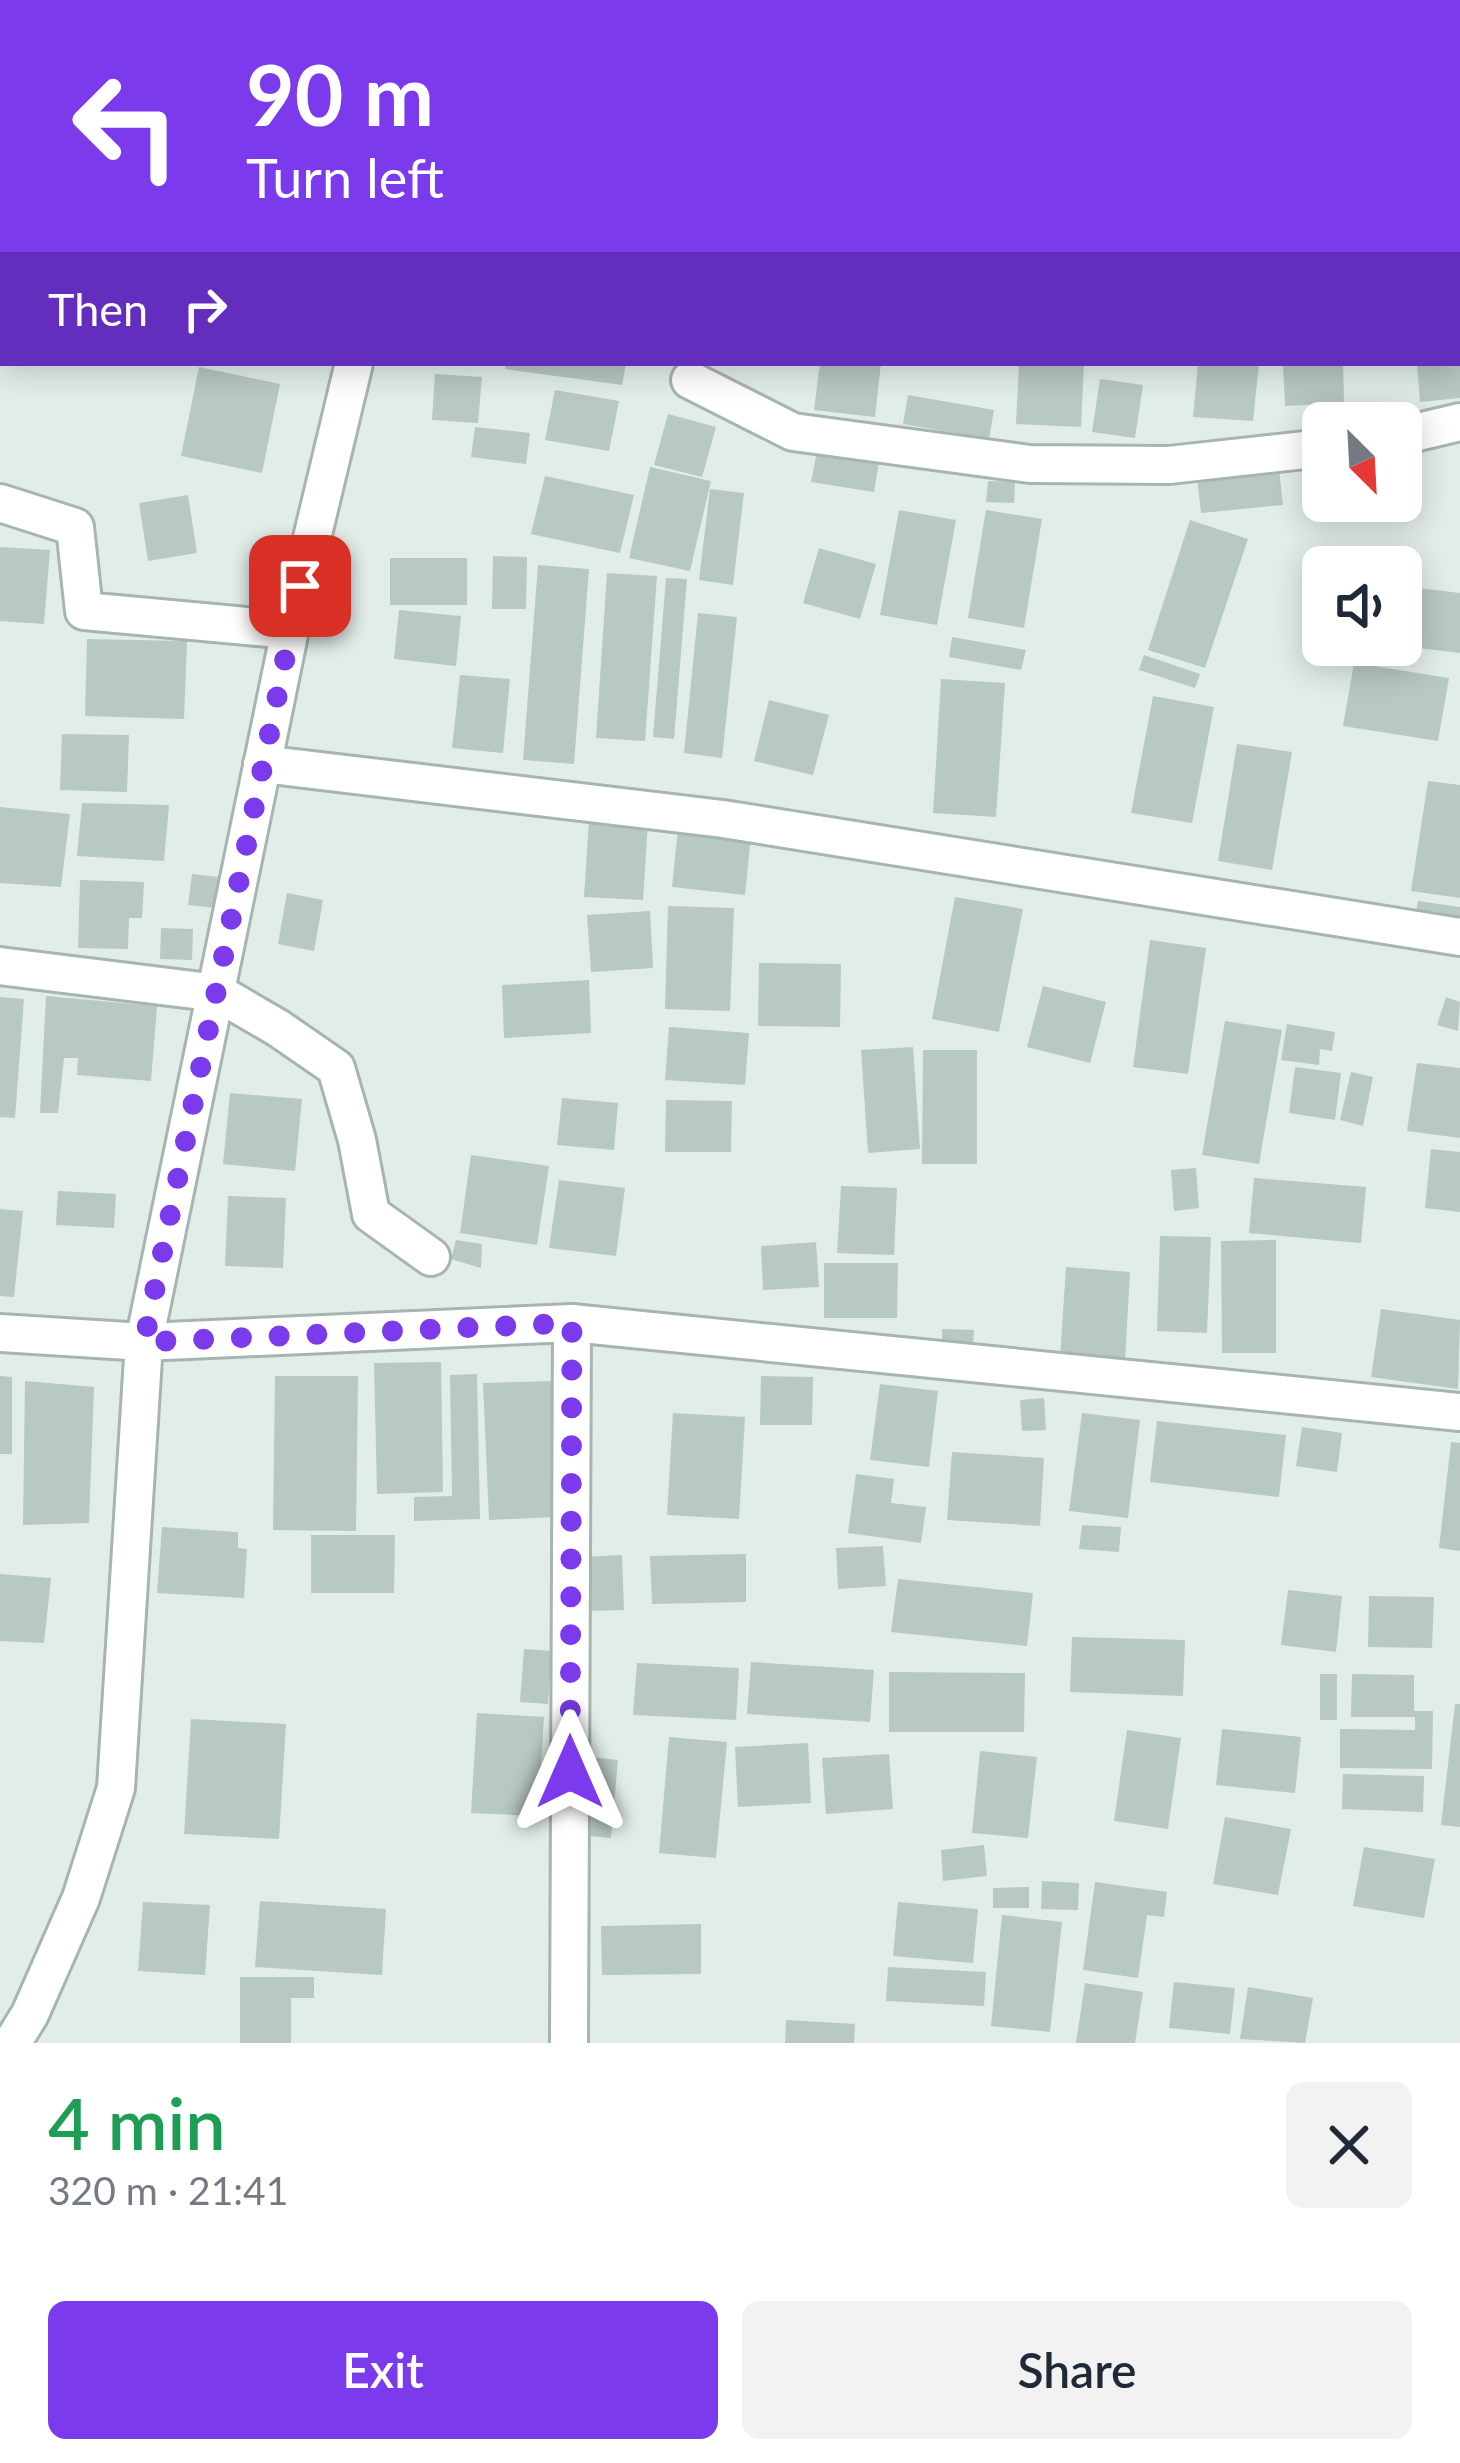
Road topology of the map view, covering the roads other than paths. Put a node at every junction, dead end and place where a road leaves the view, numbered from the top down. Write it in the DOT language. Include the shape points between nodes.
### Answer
graph roads {
  1 [pos="353,366"];
  2 [pos="690,380"];
  3 [pos="1460,422"];
  4 [pos="1422,431"];
  5 [pos="1302,450"];
  6 [pos="0,502"];
  7 [pos="290,630"];
  8 [pos="262,764"];
  9 [pos="1460,937"];
  10 [pos="0,966"];
  11 [pos="218,993"];
  12 [pos="431,1257"];
  13 [pos="572,1323"];
  14 [pos="0,1333"];
  15 [pos="144,1342"];
  16 [pos="1460,1412"];
  17 [pos="11,2043"];
  18 [pos="569,2043"];
  1 -- 7 [label="street"];
  2 -- 5 [label="street" via="793,432 1030,464 1169,465"];
  3 -- 4 [label="street"];
  6 -- 7 [label="street" via="75,527 84,611"];
  7 -- 8 [label="street"];
  8 -- 9 [label="street" via="723,819"];
  8 -- 11 [label="street"];
  10 -- 11 [label="street"];
  11 -- 12 [label="street" via="336,1069 371,1214"];
  11 -- 15 [label="street"];
  13 -- 15 [label="street"];
  13 -- 16 [label="street"];
  13 -- 18 [label="street"];
  14 -- 15 [label="street"];
  15 -- 17 [label="street" via="116,1788 81,1898"];
}
